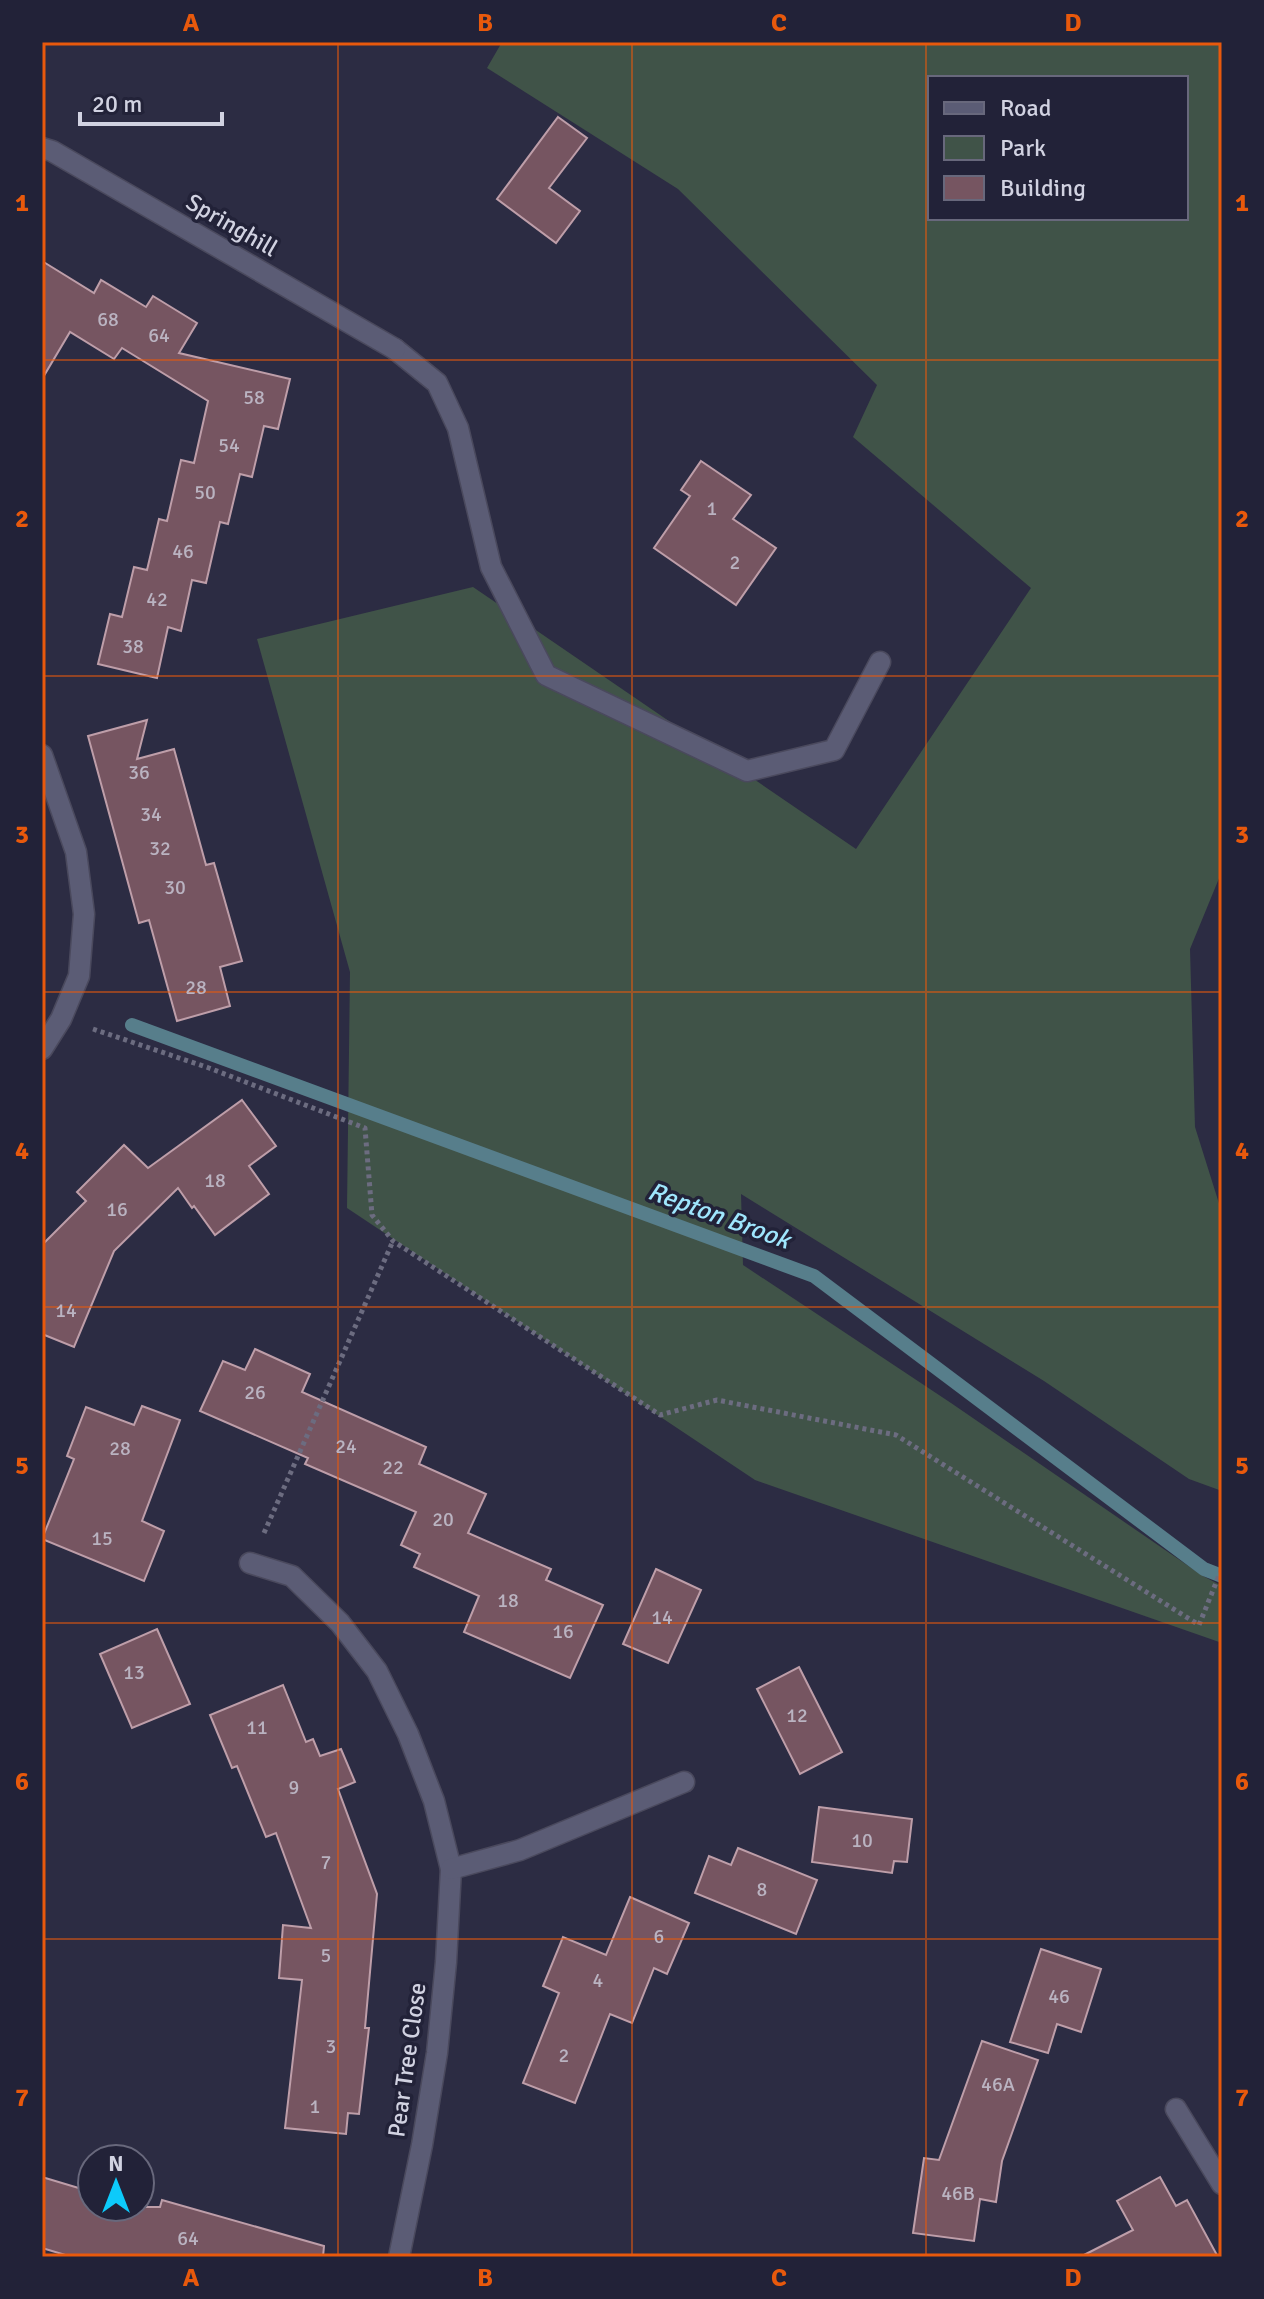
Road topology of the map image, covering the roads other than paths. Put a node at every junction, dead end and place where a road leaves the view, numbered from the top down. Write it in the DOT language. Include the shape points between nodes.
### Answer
graph roads {
  1 [pos="42,148"];
  2 [pos="880,662"];
  3 [pos="42,755"];
  4 [pos="42,1049"];
  5 [pos="250,1563"];
  6 [pos="684,1782"];
  7 [pos="451,1869"];
  8 [pos="1176,2109"];
  9 [pos="1222,2184"];
  10 [pos="399,2257"];
  1 -- 2 [label="street, Springhill" via="395,349 437,383 458,428 491,567 546,675 747,771 834,750"];
  3 -- 4 [label="street" via="76,852 84,914 79,976"];
  5 -- 7 [label="street, Pear Tree Close" via="292,1576 340,1623 377,1671 434,1801"];
  6 -- 7 [label="street" via="520,1850"];
  7 -- 10 [label="street, Pear Tree Close" via="437,2053"];
  8 -- 9 [label="street"];
}
